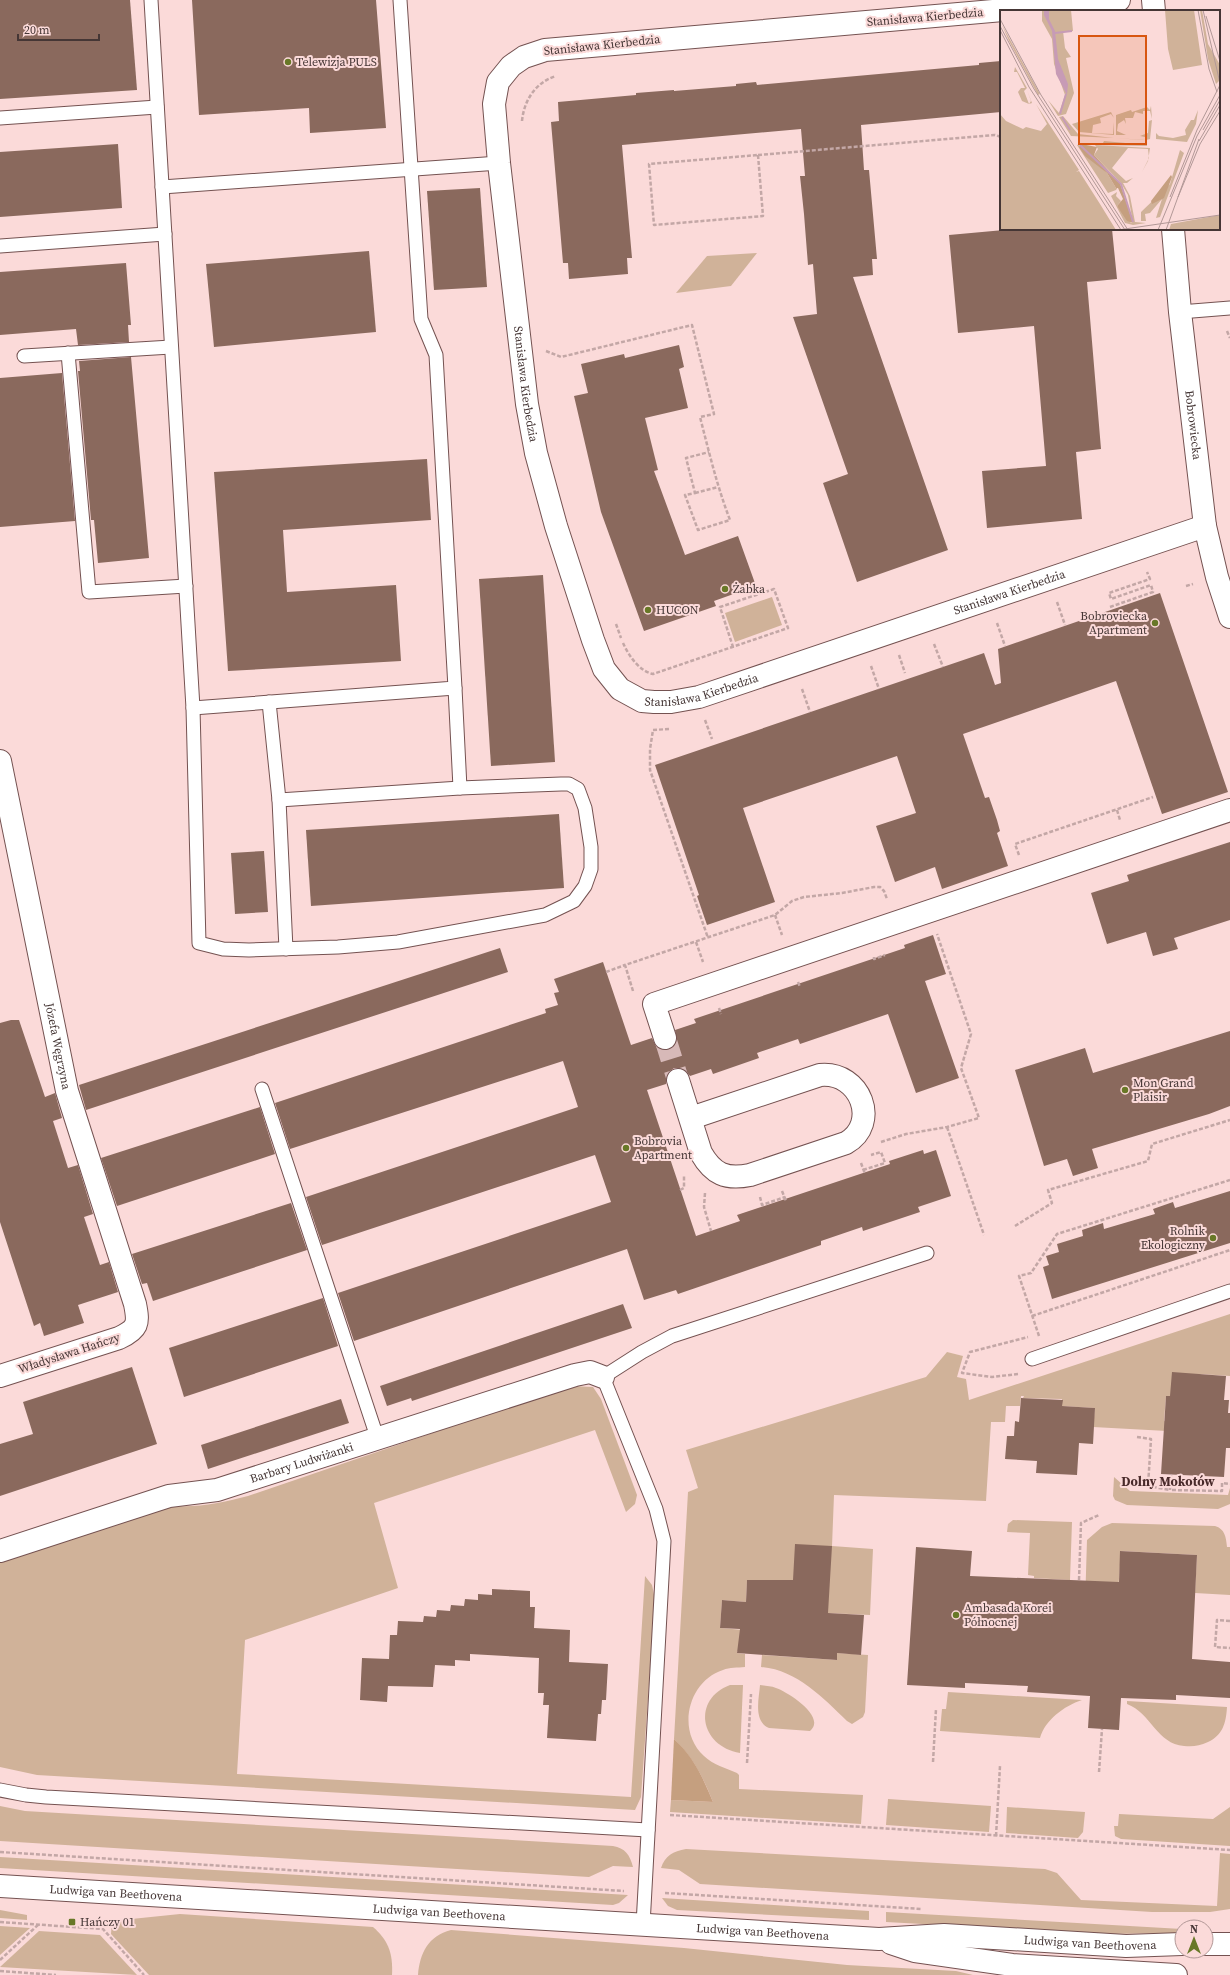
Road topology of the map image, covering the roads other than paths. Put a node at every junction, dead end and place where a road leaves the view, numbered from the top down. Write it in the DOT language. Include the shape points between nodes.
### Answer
graph roads {
  1 [pos="151,0"];
  2 [pos="400,0"];
  3 [pos="1119,0"];
  4 [pos="1000,10"];
  5 [pos="1004,10"];
  6 [pos="157,107"];
  7 [pos="0,118"];
  8 [pos="499,163"];
  9 [pos="410,170"];
  10 [pos="162,187"];
  11 [pos="1173,230"];
  12 [pos="165,234"];
  13 [pos="0,246"];
  14 [pos="1230,308"];
  15 [pos="1180,312"];
  16 [pos="172,347"];
  17 [pos="68,353"];
  18 [pos="24,356"];
  19 [pos="1205,526"];
  20 [pos="186,586"];
  21 [pos="1230,617"];
  22 [pos="455,688"];
  23 [pos="269,702"];
  24 [pos="193,708"];
  25 [pos="0,760"];
  26 [pos="460,788"];
  27 [pos="278,800"];
  28 [pos="1230,810"];
  29 [pos="286,949"];
  30 [pos="665,1038"];
  31 [pos="678,1080"];
  32 [pos="262,1089"];
  33 [pos="691,1118"];
  34 [pos="927,1253"];
  35 [pos="1230,1290"];
  36 [pos="136,1326"];
  37 [pos="1032,1358"];
  38 [pos="0,1376"];
  39 [pos="603,1376"];
  40 [pos="377,1437"];
  41 [pos="0,1551"];
  42 [pos="0,1790"];
  43 [pos="648,1830"];
  44 [pos="0,1886"];
  45 [pos="643,1925"];
  46 [pos="879,1939"];
  47 [pos="1174,1944"];
  48 [pos="1214,1944"];
  49 [pos="1230,1944"];
  50 [pos="1176,1975"];
  1 -- 6 [label="lane"];
  2 -- 9 [label="lane"];
  3 -- 5 [label="street, Stanisława Kierbedzia"];
  4 -- 8 [label="street, Stanisława Kierbedzia" via="545,50 524,57 511,66 498,82 494,104"];
  6 -- 7 [label="lane"];
  6 -- 10 [label="lane"];
  8 -- 9 [label="lane"];
  8 -- 19 [label="street, Stanisława Kierbedzia" via="527,404 542,480 604,669 620,689 629,695 642,701 671,702 699,697"];
  9 -- 10 [label="lane"];
  9 -- 22 [label="lane" via="421,319 436,355"];
  10 -- 12 [label="lane"];
  11 -- 15 [label="street, Bobrowiecka"];
  12 -- 13 [label="lane"];
  12 -- 16 [label="lane"];
  14 -- 15 [label="lane"];
  15 -- 19 [label="street, Bobrowiecka"];
  16 -- 17 [label="lane"];
  16 -- 20 [label="lane"];
  17 -- 18 [label="lane"];
  17 -- 20 [label="lane" via="89,592"];
  19 -- 21 [label="street, Bobrowiecka"];
  20 -- 24 [label="lane"];
  22 -- 23 [label="lane"];
  22 -- 26 [label="lane"];
  23 -- 24 [label="lane"];
  23 -- 27 [label="lane"];
  24 -- 29 [label="lane" via="199,943 224,949"];
  25 -- 36 [label="street, Józefa Węgrzyna" via="67,1091 135,1304"];
  26 -- 27 [label="lane"];
  26 -- 29 [label="lane" via="569,784 578,789 585,808 592,847 591,869 585,886 574,901 545,914 398,942"];
  27 -- 29 [label="lane"];
  28 -- 30 [label="street" via="654,1004"];
  31 -- 33 [label="street"];
  32 -- 40 [label="lane"];
  33 -- 33 [label="street" via="706,1162 715,1171 739,1178 846,1143 860,1130 863,1120 857,1090 846,1079 829,1074"];
  34 -- 39 [label="lane" via="672,1336"];
  35 -- 37 [label="lane"];
  36 -- 38 [label="street, Władysława Hańczy" via="119,1338"];
  39 -- 40 [label="street, Barbary Ludwiżanki" via="590,1372 575,1375"];
  39 -- 43 [label="lane" via="656,1509 664,1541"];
  40 -- 41 [label="street, Barbary Ludwiżanki" via="217,1490 169,1496"];
  42 -- 43 [label="lane" via="46,1797"];
  43 -- 45 [label="lane"];
  44 -- 45 [label="street, Ludwiga van Beethovena"];
  45 -- 46 [label="street, Ludwiga van Beethovena"];
  46 -- 47 [label="street, Ludwiga van Beethovena" via="944,1935 1126,1946"];
  46 -- 50 [label="street, Ludwiga van Beethovena" via="915,1951 1012,1965"];
  48 -- 49 [label="street"];
}
